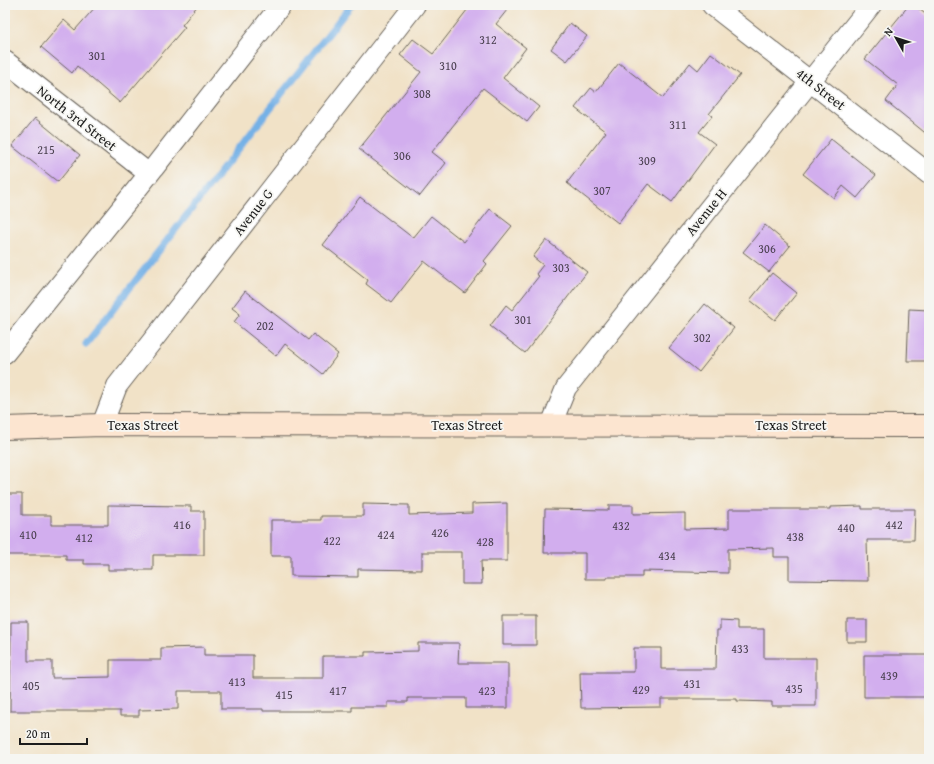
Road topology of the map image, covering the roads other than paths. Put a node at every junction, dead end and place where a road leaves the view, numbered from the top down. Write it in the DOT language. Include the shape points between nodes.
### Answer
graph roads {
  1 [pos="281,5"];
  2 [pos="415,5"];
  3 [pos="712,5"];
  4 [pos="871,5"];
  5 [pos="5,62"];
  6 [pos="811,82"];
  7 [pos="149,174"];
  8 [pos="929,174"];
  9 [pos="5,353"];
  10 [pos="102,425"];
  11 [pos="551,425"];
  12 [pos="929,426"];
  13 [pos="5,428"];
  1 -- 7 [label="street"];
  2 -- 10 [label="street, Avenue G" via="117,386"];
  3 -- 6 [label="street, 4th Street"];
  4 -- 6 [label="street, Avenue H"];
  5 -- 7 [label="street, North 3rd Street"];
  6 -- 8 [label="street, 4th Street"];
  6 -- 11 [label="street, Avenue H" via="566,388"];
  7 -- 9 [label="street"];
  10 -- 11 [label="street, Texas Street"];
  10 -- 13 [label="street, Texas Street"];
  11 -- 12 [label="street, Texas Street"];
}
